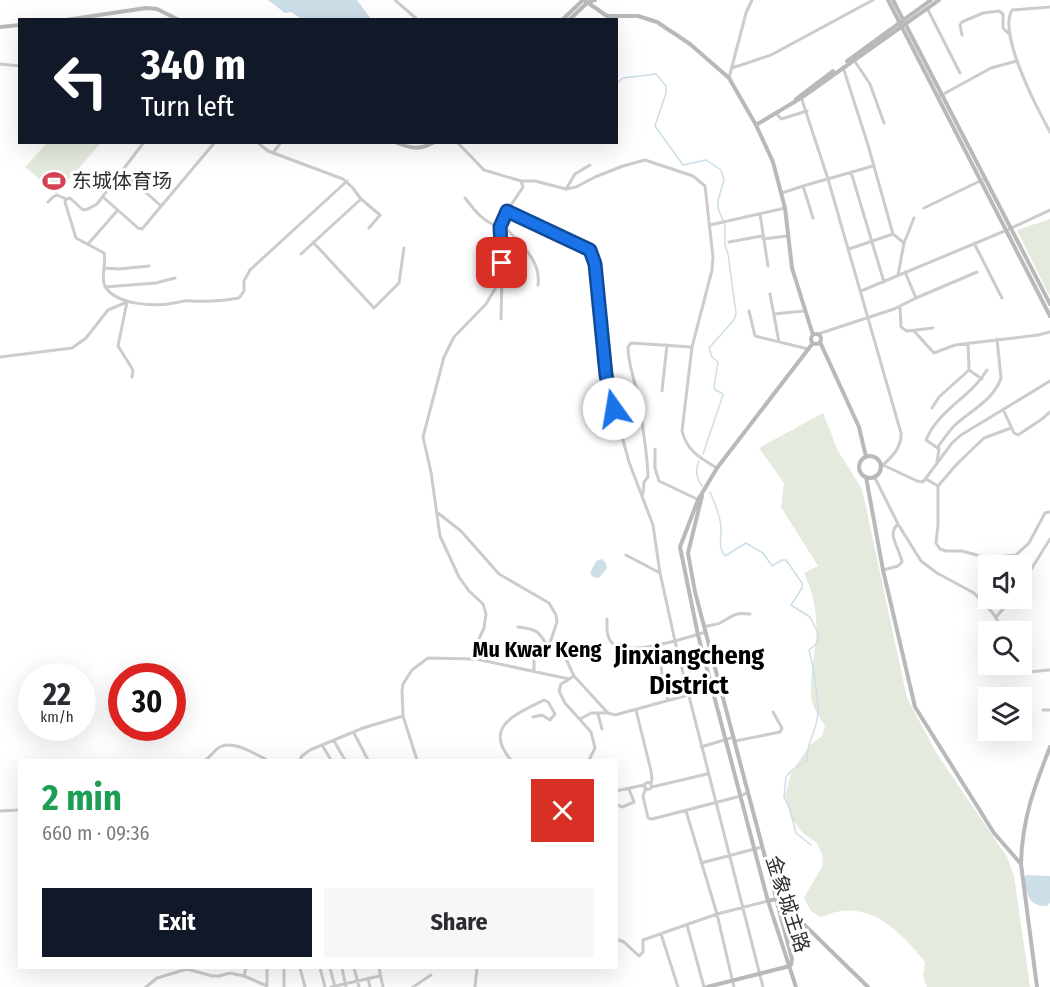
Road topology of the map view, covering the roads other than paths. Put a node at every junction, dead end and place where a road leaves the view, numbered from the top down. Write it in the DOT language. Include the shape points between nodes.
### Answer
graph roads {
  1 [pos="394,0"];
  2 [pos="595,0"];
  3 [pos="752,0"];
  4 [pos="873,0"];
  5 [pos="888,0"];
  6 [pos="893,0"];
  7 [pos="931,0"];
  8 [pos="939,0"];
  9 [pos="584,1"];
  10 [pos="926,6"];
  11 [pos="1050,7"];
  12 [pos="79,18"];
  13 [pos="174,18"];
  14 [pos="416,18"];
  15 [pos="564,18"];
  16 [pos="571,18"];
  17 [pos="902,23"];
  18 [pos="18,25"];
  19 [pos="0,27"];
  20 [pos="1009,34"];
  21 [pos="963,36"];
  22 [pos="853,59"];
  23 [pos="1017,60"];
  24 [pos="0,64"];
  25 [pos="18,66"];
  26 [pos="843,67"];
  27 [pos="732,68"];
  28 [pos="960,73"];
  29 [pos="729,78"];
  30 [pos="941,95"];
  31 [pos="799,98"];
  32 [pos="807,111"];
  33 [pos="776,113"];
  34 [pos="884,123"];
  35 [pos="756,125"];
  36 [pos="1049,129"];
  37 [pos="142,144"];
  38 [pos="213,144"];
  39 [pos="260,144"];
  40 [pos="280,144"];
  41 [pos="400,144"];
  42 [pos="428,144"];
  43 [pos="459,144"];
  44 [pos="273,153"];
  45 [pos="590,165"];
  46 [pos="873,166"];
  47 [pos="122,171"];
  48 [pos="851,172"];
  49 [pos="828,179"];
  50 [pos="984,179"];
  51 [pos="347,181"];
  52 [pos="521,181"];
  53 [pos="802,186"];
  54 [pos="566,189"];
  55 [pos="782,194"];
  56 [pos="103,197"];
  57 [pos="465,198"];
  58 [pos="66,199"];
  59 [pos="361,199"];
  60 [pos="48,202"];
  61 [pos="161,206"];
  62 [pos="785,208"];
  63 [pos="924,208"];
  64 [pos="1050,210"];
  65 [pos="117,211"];
  66 [pos="507,211"];
  67 [pos="759,213"];
  68 [pos="914,218"];
  69 [pos="813,219"];
  70 [pos="500,225"];
  71 [pos="710,225"];
  72 [pos="369,228"];
  73 [pos="1009,229"];
  74 [pos="893,234"];
  75 [pos="787,236"];
  76 [pos="763,237"];
  77 [pos="873,241"];
  78 [pos="313,242"];
  79 [pos="729,242"];
  80 [pos="904,243"];
  81 [pos="974,243"];
  82 [pos="88,244"];
  83 [pos="404,248"];
  84 [pos="849,249"];
  85 [pos="301,254"];
  86 [pos="149,266"];
  87 [pos="768,266"];
  88 [pos="105,268"];
  89 [pos="905,272"];
  90 [pos="977,272"];
  91 [pos="898,275"];
  92 [pos="502,277"];
  93 [pos="175,278"];
  94 [pos="884,282"];
  95 [pos="538,285"];
  96 [pos="105,286"];
  97 [pos="861,291"];
  98 [pos="770,294"];
  99 [pos="916,298"];
  100 [pos="1002,298"];
  101 [pos="1044,298"];
  102 [pos="127,302"];
  103 [pos="1050,304"];
  104 [pos="900,306"];
  105 [pos="804,310"];
  106 [pos="749,311"];
  107 [pos="774,314"];
  108 [pos="1050,316"];
  109 [pos="869,317"];
  110 [pos="501,320"];
  111 [pos="933,328"];
  112 [pos="914,331"];
  113 [pos="1050,332"];
  114 [pos="816,335"];
  115 [pos="997,339"];
  116 [pos="779,342"];
  117 [pos="820,342"];
  118 [pos="813,343"];
  119 [pos="968,343"];
  120 [pos="667,345"];
  121 [pos="692,347"];
  122 [pos="808,349"];
  123 [pos="0,357"];
  124 [pos="969,370"];
  125 [pos="987,370"];
  126 [pos="132,377"];
  127 [pos="982,379"];
  128 [pos="1050,381"];
  129 [pos="662,391"];
  130 [pos="932,408"];
  131 [pos="1003,409"];
  132 [pos="1050,412"];
  133 [pos="1011,428"];
  134 [pos="937,448"];
  135 [pos="655,449"];
  136 [pos="866,457"];
  137 [pos="937,463"];
  138 [pos="881,467"];
  139 [pos="717,468"];
  140 [pos="874,476"];
  141 [pos="866,477"];
  142 [pos="926,479"];
  143 [pos="938,486"];
  144 [pos="643,498"];
  145 [pos="699,500"];
  146 [pos="436,512"];
  147 [pos="1050,512"];
  148 [pos="898,525"];
  149 [pos="1050,539"];
  150 [pos="626,555"];
  151 [pos="1032,568"];
  152 [pos="883,570"];
  153 [pos="660,573"];
  154 [pos="693,582"];
  155 [pos="686,584"];
  156 [pos="1003,609"];
  157 [pos="750,614"];
  158 [pos="996,617"];
  159 [pos="607,619"];
  160 [pos="998,621"];
  161 [pos="518,627"];
  162 [pos="704,627"];
  163 [pos="706,632"];
  164 [pos="698,635"];
  165 [pos="675,641"];
  166 [pos="548,644"];
  167 [pos="476,659"];
  168 [pos="661,664"];
  169 [pos="1050,670"];
  170 [pos="534,672"];
  171 [pos="1032,672"];
  172 [pos="574,675"];
  173 [pos="569,679"];
  174 [pos="721,686"];
  175 [pos="713,688"];
  176 [pos="688,696"];
  177 [pos="668,700"];
  178 [pos="636,710"];
  179 [pos="1042,710"];
  180 [pos="1050,710"];
  181 [pos="773,712"];
  182 [pos="608,713"];
  183 [pos="598,714"];
  184 [pos="403,716"];
  185 [pos="533,717"];
  186 [pos="580,719"];
  187 [pos="602,729"];
  188 [pos="354,733"];
  189 [pos="734,739"];
  190 [pos="727,740"];
  191 [pos="334,741"];
  192 [pos="322,745"];
  193 [pos="701,747"];
  194 [pos="1050,747"];
  195 [pos="206,759"];
  196 [pos="265,759"];
  197 [pos="300,759"];
  198 [pos="331,759"];
  199 [pos="344,759"];
  200 [pos="367,759"];
  201 [pos="417,759"];
  202 [pos="510,759"];
  203 [pos="590,759"];
  204 [pos="707,774"];
  205 [pos="651,785"];
  206 [pos="645,787"];
  207 [pos="629,789"];
  208 [pos="618,791"];
  209 [pos="748,792"];
  210 [pos="741,796"];
  211 [pos="715,803"];
  212 [pos="618,805"];
  213 [pos="18,810"];
  214 [pos="0,811"];
  215 [pos="686,812"];
  216 [pos="762,847"];
  217 [pos="755,849"];
  218 [pos="729,855"];
  219 [pos="701,863"];
  220 [pos="1021,864"];
  221 [pos="776,899"];
  222 [pos="768,901"];
  223 [pos="744,909"];
  224 [pos="717,914"];
  225 [pos="687,925"];
  226 [pos="661,934"];
  227 [pos="618,940"];
  228 [pos="790,966"];
  229 [pos="246,969"];
  230 [pos="267,969"];
  231 [pos="284,969"];
  232 [pos="300,969"];
  233 [pos="320,969"];
  234 [pos="330,969"];
  235 [pos="342,969"];
  236 [pos="354,969"];
  237 [pos="379,969"];
  238 [pos="477,969"];
  239 [pos="759,974"];
  240 [pos="431,975"];
  241 [pos="244,976"];
  242 [pos="380,976"];
  243 [pos="368,978"];
  244 [pos="357,980"];
  245 [pos="732,980"];
  246 [pos="346,985"];
  247 [pos="147,987"];
  248 [pos="267,987"];
  249 [pos="284,987"];
  250 [pos="305,987"];
  251 [pos="325,987"];
  252 [pos="334,987"];
  253 [pos="359,987"];
  254 [pos="370,987"];
  255 [pos="383,987"];
  256 [pos="413,987"];
  257 [pos="475,987"];
  258 [pos="678,987"];
  259 [pos="705,987"];
  260 [pos="734,987"];
  261 [pos="763,987"];
  262 [pos="796,987"];
  263 [pos="868,987"];
  264 [pos="1037,987"];
  1 -- 14 [label="street"];
  2 -- 9 [label="main road"];
  3 -- 27 [label="street"];
  4 -- 27 [label="street" via="771,55"];
  5 -- 17 [label="main road"];
  6 -- 17 [label="main road"];
  7 -- 10 [label="main road"];
  8 -- 10 [label="main road"];
  9 -- 15 [label="main road"];
  9 -- 16 [label="main road"];
  9 -- 29 [label="main road" via="607,16 638,16 657,22"];
  10 -- 17 [label="main road"];
  10 -- 28 [label="street"];
  11 -- 20 [label="street" via="1012,10"];
  12 -- 13 [label="main road" via="146,8"];
  17 -- 22 [label="main road"];
  17 -- 30 [label="main road"];
  18 -- 19 [label="main road"];
  20 -- 21 [label="street" via="1003,28 1003,14 999,10 962,22"];
  20 -- 23 [label="street"];
  22 -- 26 [label="main road"];
  22 -- 31 [label="main road"];
  22 -- 34 [label="street" via="870,84"];
  23 -- 30 [label="street" via="991,68"];
  23 -- 36 [label="street"];
  24 -- 25 [label="street"];
  26 -- 31 [label="main road"];
  26 -- 46 [label="street"];
  27 -- 29 [label="street"];
  29 -- 35 [label="main road"];
  30 -- 50 [label="main road"];
  31 -- 32 [label="street"];
  31 -- 33 [label="main road"];
  32 -- 33 [label="street" via="781,119"];
  32 -- 49 [label="street"];
  33 -- 35 [label="main road"];
  35 -- 55 [label="main road"];
  37 -- 47 [label="street"];
  38 -- 61 [label="street"];
  39 -- 44 [label="street"];
  40 -- 44 [label="street"];
  41 -- 42 [label="main road" via="414,149"];
  43 -- 52 [label="street" via="484,170"];
  44 -- 51 [label="street"];
  45 -- 54 [label="street" via="575,174"];
  46 -- 48 [label="street"];
  46 -- 74 [label="street"];
  47 -- 56 [label="street"];
  47 -- 61 [label="street"];
  48 -- 49 [label="street"];
  48 -- 77 [label="street"];
  49 -- 53 [label="street"];
  49 -- 84 [label="street"];
  50 -- 63 [label="street"];
  50 -- 73 [label="main road"];
  51 -- 59 [label="street"];
  51 -- 102 [label="street" via="250,270 239,298 155,305"];
  52 -- 54 [label="street"];
  52 -- 66 [label="street" via="523,187"];
  53 -- 55 [label="street"];
  53 -- 69 [label="street"];
  54 -- 71 [label="street" via="629,164 651,161 702,182"];
  55 -- 62 [label="main road"];
  56 -- 58 [label="street" via="83,210 70,198"];
  56 -- 65 [label="street"];
  57 -- 70 [label="street" via="490,225"];
  58 -- 60 [label="street" via="57,195"];
  58 -- 82 [label="street" via="76,238"];
  59 -- 72 [label="street" via="380,215"];
  59 -- 78 [label="street"];
  61 -- 65 [label="street" via="142,229"];
  62 -- 67 [label="street"];
  62 -- 75 [label="main road"];
  64 -- 73 [label="street"];
  65 -- 82 [label="street"];
  66 -- 70 [label="street"];
  66 -- 144 [label="street" via="584,246 593,257 608,387"];
  67 -- 71 [label="street"];
  67 -- 76 [label="street"];
  68 -- 80 [label="street"];
  70 -- 92 [label="street"];
  70 -- 95 [label="street" via="534,260"];
  71 -- 121 [label="street" via="712,270"];
  73 -- 81 [label="street"];
  73 -- 101 [label="main road"];
  74 -- 77 [label="street"];
  74 -- 80 [label="street"];
  75 -- 76 [label="street"];
  75 -- 105 [label="main road"];
  76 -- 79 [label="street"];
  76 -- 87 [label="street"];
  77 -- 84 [label="street"];
  77 -- 94 [label="street"];
  78 -- 83 [label="street" via="374,308 399,283"];
  78 -- 85 [label="street"];
  80 -- 91 [label="street"];
  81 -- 89 [label="street"];
  81 -- 100 [label="street"];
  82 -- 88 [label="street" via="104,254"];
  84 -- 97 [label="street"];
  86 -- 88 [label="street"];
  88 -- 96 [label="street"];
  89 -- 91 [label="street"];
  89 -- 99 [label="street"];
  90 -- 99 [label="street"];
  91 -- 94 [label="street"];
  92 -- 110 [label="street"];
  92 -- 146 [label="street" via="486,304 454,337 435,386 423,437"];
  93 -- 96 [label="street" via="156,284"];
  94 -- 97 [label="street"];
  96 -- 102 [label="street"];
  97 -- 109 [label="street"];
  98 -- 107 [label="street"];
  99 -- 104 [label="street"];
  101 -- 103 [label="main road"];
  101 -- 108 [label="main road"];
  102 -- 123 [label="street" via="108,310 72,348"];
  102 -- 126 [label="street" via="118,346 133,370"];
  104 -- 109 [label="street"];
  104 -- 112 [label="street" via="902,328"];
  105 -- 107 [label="street"];
  105 -- 114 [label="main road"];
  106 -- 116 [label="street" via="755,336"];
  107 -- 116 [label="street"];
  109 -- 114 [label="street"];
  109 -- 138 [label="street" via="902,439 898,450"];
  111 -- 112 [label="street"];
  112 -- 119 [label="street" via="932,353"];
  113 -- 115 [label="street"];
  114 -- 117 [label="main road" via="821,337"];
  114 -- 118 [label="main road" via="811,339"];
  115 -- 119 [label="street"];
  115 -- 134 [label="street" via="999,384 985,402 952,428"];
  116 -- 122 [label="street"];
  117 -- 118 [label="main road"];
  117 -- 136 [label="main road" via="859,427"];
  118 -- 122 [label="main road, 金象城主路"];
  119 -- 124 [label="street"];
  120 -- 121 [label="street"];
  120 -- 129 [label="street"];
  120 -- 144 [label="street" via="631,343 628,347 644,435 648,477"];
  121 -- 139 [label="street" via="682,431 692,451"];
  122 -- 139 [label="main road, 金象城主路"];
  124 -- 127 [label="street"];
  124 -- 130 [label="street"];
  125 -- 127 [label="street"];
  127 -- 134 [label="street" via="947,410 931,431 926,440"];
  128 -- 131 [label="street"];
  131 -- 133 [label="street"];
  131 -- 137 [label="street" via="961,435"];
  132 -- 133 [label="street" via="1018,435"];
  133 -- 143 [label="street" via="984,438"];
  134 -- 137 [label="street"];
  135 -- 145 [label="street" via="659,481"];
  136 -- 138 [label="main road" via="877,459"];
  136 -- 141 [label="main road" via="859,466"];
  137 -- 142 [label="street"];
  138 -- 140 [label="main road"];
  138 -- 142 [label="street" via="917,481"];
  139 -- 145 [label="main road, 金象城主路"];
  140 -- 141 [label="main road"];
  140 -- 148 [label="street"];
  141 -- 152 [label="main road"];
  142 -- 143 [label="street"];
  143 -- 147 [label="street" via="936,543 940,549 953,553 962,551 987,558 1016,555 1029,543 1045,513"];
  144 -- 153 [label="street" via="653,525"];
  145 -- 154 [label="main road, 金象城主路" via="688,554"];
  145 -- 155 [label="main road, 金象城主路" via="680,547"];
  146 -- 166 [label="street" via="461,531 499,573 549,603 557,622"];
  146 -- 167 [label="street" via="449,557 486,614"];
  148 -- 152 [label="street" via="892,535 902,562"];
  148 -- 158 [label="street" via="921,561 974,593"];
  149 -- 151 [label="street"];
  150 -- 153 [label="street"];
  152 -- 220 [label="main road" via="915,707 994,833"];
  153 -- 165 [label="street"];
  154 -- 155 [label="main road"];
  154 -- 162 [label="main road, 金象城主路"];
  155 -- 164 [label="main road, 金象城主路"];
  156 -- 158 [label="street"];
  157 -- 162 [label="street" via="735,614"];
  158 -- 160 [label="street"];
  159 -- 165 [label="street" via="608,636 616,645 635,649"];
  161 -- 166 [label="street" via="531,627"];
  162 -- 163 [label="main road, 金象城主路"];
  163 -- 164 [label="street"];
  163 -- 174 [label="main road, 金象城主路"];
  164 -- 165 [label="street"];
  164 -- 175 [label="main road, 金象城主路"];
  165 -- 176 [label="street"];
  166 -- 170 [label="street" via="534,654"];
  166 -- 172 [label="street" via="566,659"];
  167 -- 170 [label="street"];
  167 -- 184 [label="street" via="428,658 419,664 403,684"];
  168 -- 177 [label="street"];
  169 -- 171 [label="street"];
  170 -- 173 [label="street"];
  172 -- 173 [label="street"];
  172 -- 182 [label="street"];
  173 -- 186 [label="street" via="559,691"];
  174 -- 175 [label="street"];
  174 -- 189 [label="main road, 金象城主路"];
  175 -- 176 [label="street"];
  175 -- 190 [label="main road, 金象城主路"];
  176 -- 177 [label="street"];
  176 -- 193 [label="street"];
  177 -- 178 [label="street"];
  178 -- 182 [label="street"];
  178 -- 205 [label="street"];
  179 -- 180 [label="street"];
  181 -- 189 [label="street" via="782,728 780,732"];
  182 -- 183 [label="street"];
  183 -- 186 [label="street"];
  183 -- 187 [label="street"];
  184 -- 188 [label="street"];
  184 -- 201 [label="street"];
  185 -- 202 [label="street" via="543,715 550,720 555,714 544,700 507,719 502,726 501,741"];
  186 -- 203 [label="street" via="595,744"];
  188 -- 191 [label="street"];
  188 -- 200 [label="street"];
  189 -- 190 [label="street"];
  189 -- 209 [label="main road, 金象城主路"];
  190 -- 193 [label="street"];
  190 -- 210 [label="main road, 金象城主路"];
  191 -- 192 [label="street"];
  191 -- 199 [label="street"];
  192 -- 197 [label="street"];
  192 -- 198 [label="street"];
  193 -- 204 [label="street"];
  194 -- 220 [label="main road" via="1022,830"];
  195 -- 196 [label="street" via="228,745"];
  204 -- 205 [label="street"];
  204 -- 211 [label="street"];
  205 -- 206 [label="street" via="649,789"];
  206 -- 207 [label="street"];
  206 -- 215 [label="street" via="643,796 650,819"];
  207 -- 208 [label="street"];
  207 -- 212 [label="street" via="634,802"];
  209 -- 210 [label="street"];
  209 -- 216 [label="main road, 金象城主路"];
  210 -- 211 [label="street"];
  210 -- 217 [label="main road, 金象城主路"];
  211 -- 215 [label="street"];
  211 -- 218 [label="street"];
  213 -- 214 [label="street"];
  215 -- 219 [label="street"];
  216 -- 217 [label="street"];
  216 -- 221 [label="main road, 金象城主路"];
  217 -- 218 [label="street"];
  217 -- 222 [label="main road, 金象城主路"];
  218 -- 219 [label="street"];
  218 -- 223 [label="street"];
  219 -- 224 [label="street"];
  220 -- 264 [label="main road"];
  221 -- 222 [label="main road"];
  221 -- 228 [label="main road, 金象城主路" via="792,959"];
  221 -- 263 [label="main road"];
  222 -- 223 [label="street"];
  222 -- 228 [label="main road, 金象城主路"];
  223 -- 224 [label="street"];
  223 -- 239 [label="street"];
  224 -- 225 [label="street"];
  224 -- 245 [label="street"];
  225 -- 226 [label="street"];
  225 -- 259 [label="street"];
  226 -- 227 [label="street" via="644,940 639,956"];
  226 -- 258 [label="street"];
  228 -- 239 [label="main road"];
  228 -- 262 [label="main road"];
  229 -- 241 [label="street"];
  230 -- 248 [label="street"];
  231 -- 249 [label="street"];
  232 -- 250 [label="street"];
  233 -- 251 [label="street"];
  234 -- 252 [label="street"];
  235 -- 246 [label="street"];
  236 -- 244 [label="street"];
  237 -- 242 [label="street"];
  238 -- 257 [label="street"];
  239 -- 245 [label="main road"];
  239 -- 261 [label="street"];
  240 -- 256 [label="street"];
  241 -- 247 [label="street" via="213,976 187,969 157,978"];
  241 -- 248 [label="street"];
  242 -- 243 [label="street"];
  242 -- 255 [label="street"];
  243 -- 244 [label="street"];
  243 -- 254 [label="street"];
  244 -- 246 [label="street"];
  244 -- 253 [label="street"];
  245 -- 259 [label="main road"];
  245 -- 260 [label="street"];
  246 -- 252 [label="street"];
}
